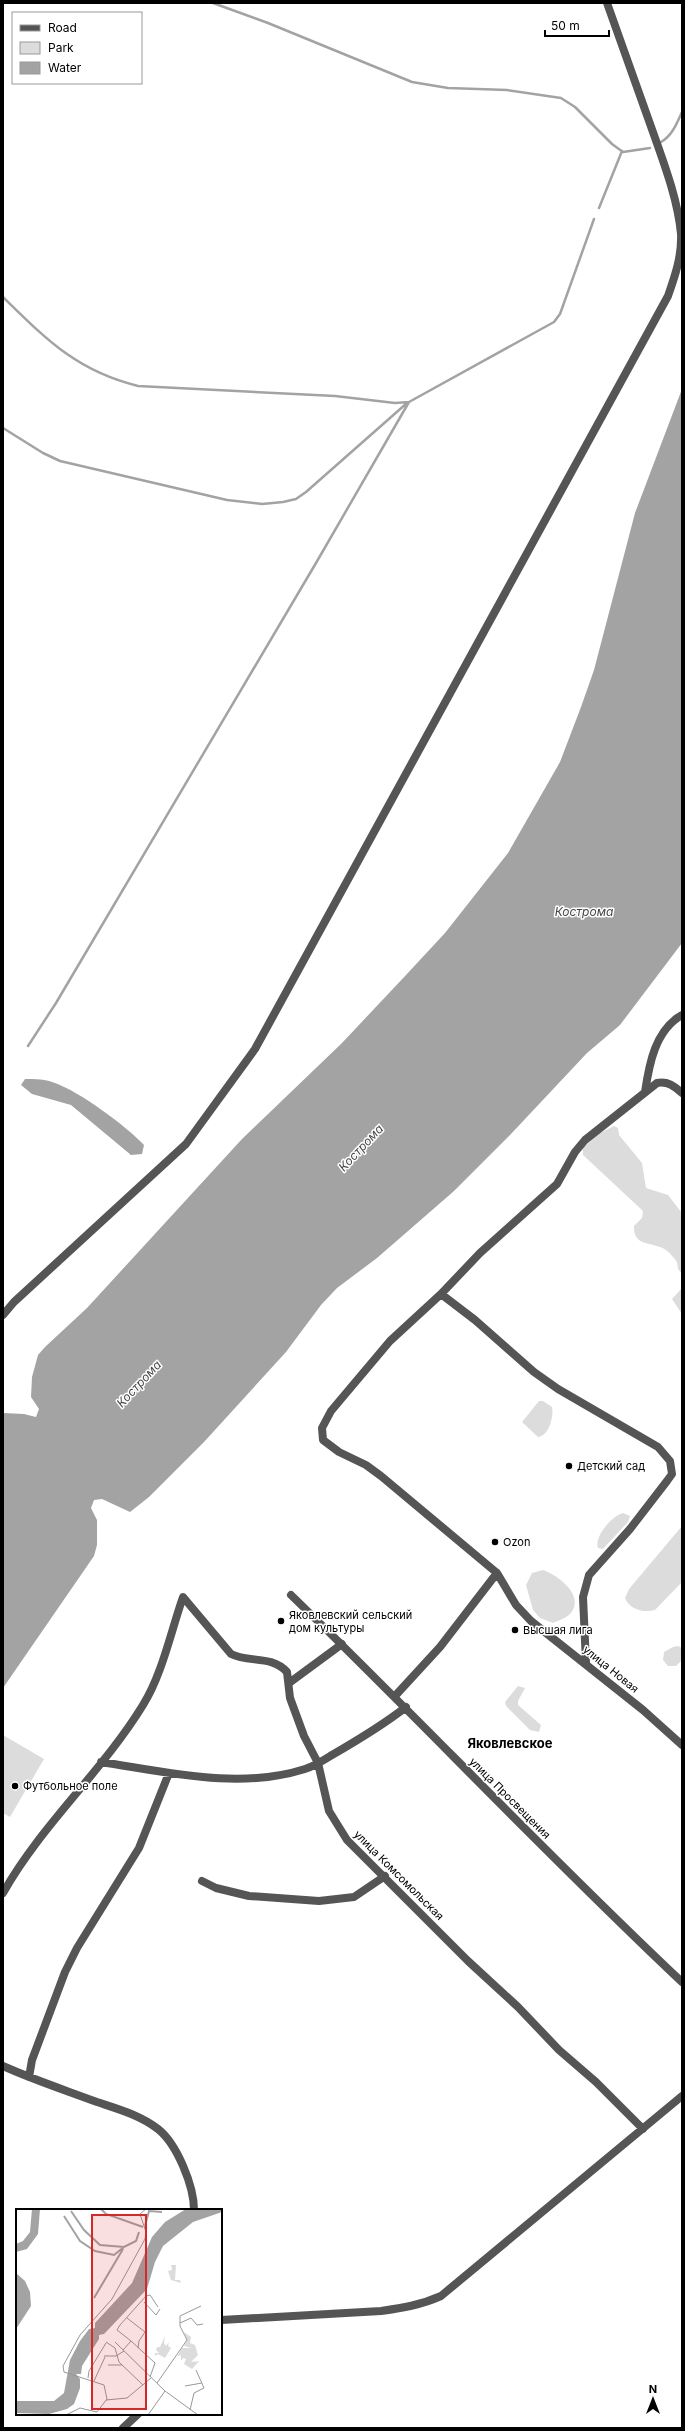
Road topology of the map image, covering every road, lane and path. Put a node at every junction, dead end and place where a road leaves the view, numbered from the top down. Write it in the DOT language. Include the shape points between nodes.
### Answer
graph roads {
  1 [pos="607,3"];
  2 [pos="682,1015"];
  3 [pos="645,1092"];
  4 [pos="682,1093"];
  5 [pos="441,1294"];
  6 [pos="3,1315"];
  7 [pos="497,1574"];
  8 [pos="291,1595"];
  9 [pos="342,1644"];
  10 [pos="586,1663"];
  11 [pos="289,1683"];
  12 [pos="395,1696"];
  13 [pos="406,1707"];
  14 [pos="682,1745"];
  15 [pos="101,1762"];
  16 [pos="318,1763"];
  17 [pos="169,1773"];
  18 [pos="385,1876"];
  19 [pos="202,1881"];
  20 [pos="3,1893"];
  21 [pos="682,1982"];
  22 [pos="3,2066"];
  23 [pos="29,2077"];
  24 [pos="682,2096"];
  25 [pos="643,2130"];
  26 [pos="194,2209"];
  27 [pos="222,2320"];
  28 [pos="137,2415"];
  29 [pos="123,2428"];
  1 -- 6 [label="street" via="660,154 678,217 681,235 680,256 668,296 255,1049 186,1144"];
  2 -- 3 [label="street" via="667,1028 657,1044"];
  3 -- 4 [label="street" via="657,1083 663,1082"];
  3 -- 5 [label="street" via="585,1140 557,1184 480,1253"];
  5 -- 7 [label="street, улица Новая" via="374,1358 331,1411 324,1424 323,1440 339,1452 366,1465"];
  5 -- 10 [label="street" via="534,1372 558,1389 658,1447 670,1461 672,1474 630,1529 589,1576 583,1597"];
  7 -- 10 [label="street, улица Новая" via="516,1605 531,1621"];
  7 -- 12 [label="street" via="440,1647"];
  8 -- 9 [label="street, улица Просвещения"];
  9 -- 11 [label="street"];
  9 -- 12 [label="street, улица Просвещения"];
  10 -- 14 [label="street, улица Новая"];
  11 -- 15 [label="street, улица Комсомольская" via="287,1672 276,1663 231,1654 183,1597 144,1703"];
  11 -- 16 [label="street, улица Комсомольская" via="290,1698 304,1736"];
  12 -- 13 [label="street, улица Просвещения"];
  13 -- 16 [label="street" via="358,1740"];
  13 -- 21 [label="street, улица Просвещения" via="486,1792"];
  15 -- 17 [label="street"];
  15 -- 20 [label="street" via="27,1852"];
  16 -- 17 [label="street" via="306,1769 247,1779"];
  16 -- 18 [label="street, улица Комсомольская" via="329,1811 347,1840"];
  17 -- 23 [label="street" via="139,1848 65,1972 32,2060"];
  18 -- 19 [label="street" via="354,1897 319,1901 250,1896 216,1888"];
  18 -- 25 [label="street, улица Комсомольская" via="468,1961"];
  22 -- 23 [label="street"];
  23 -- 26 [label="street" via="142,2118 159,2130 171,2144 188,2178 194,2196"];
  24 -- 25 [label="street"];
  25 -- 27 [label="street" via="466,2277 427,2303 381,2311"];
  28 -- 29 [label="street"];
}
